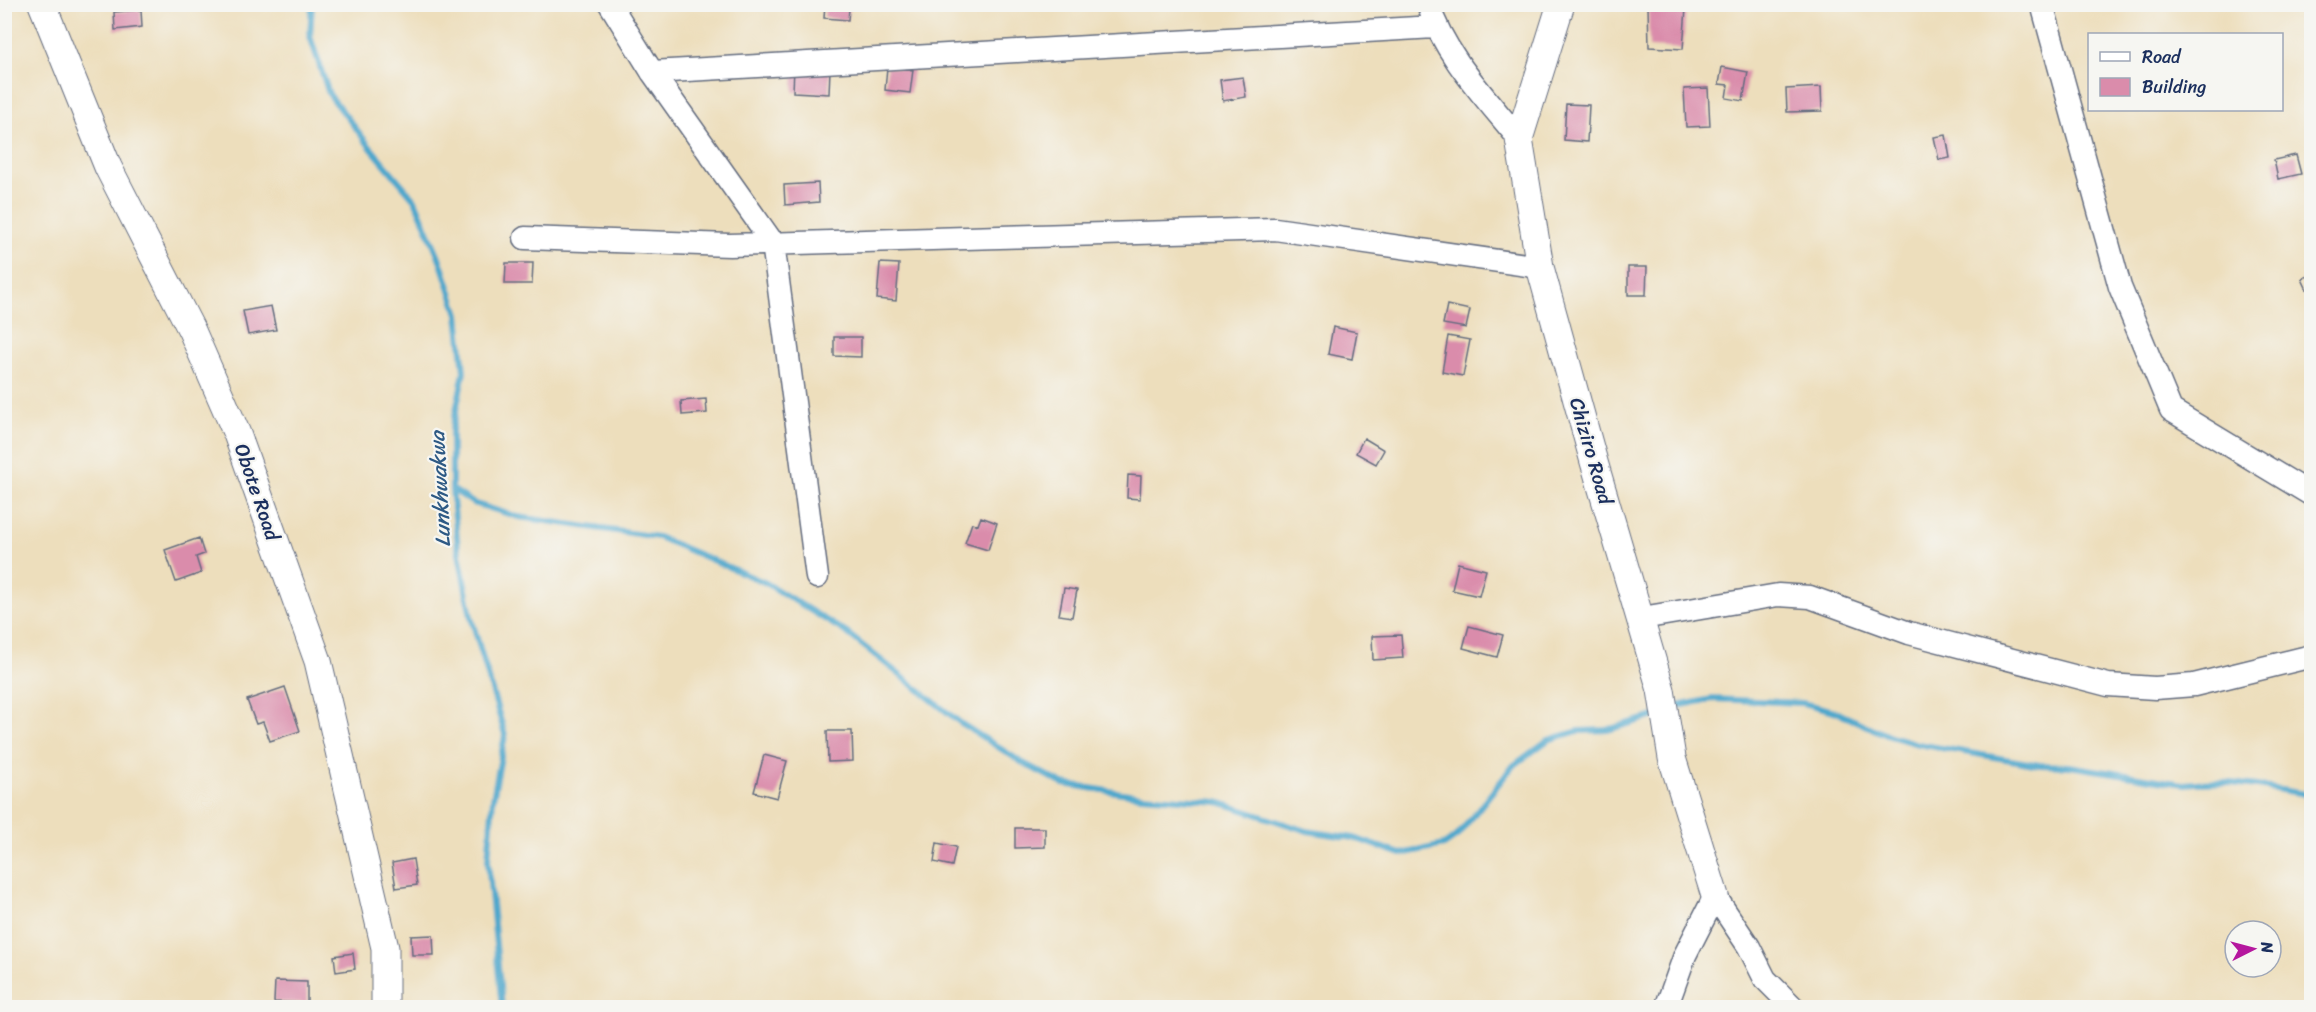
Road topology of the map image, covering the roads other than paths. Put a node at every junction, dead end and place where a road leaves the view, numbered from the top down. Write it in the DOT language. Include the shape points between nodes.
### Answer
graph roads {
  1 [pos="42,4"];
  2 [pos="610,4"];
  3 [pos="1428,4"];
  4 [pos="1561,4"];
  5 [pos="2042,4"];
  6 [pos="1435,27"];
  7 [pos="652,72"];
  8 [pos="1519,139"];
  9 [pos="525,238"];
  10 [pos="772,243"];
  11 [pos="1540,267"];
  12 [pos="2312,495"];
  13 [pos="817,577"];
  14 [pos="1641,618"];
  15 [pos="2312,656"];
  16 [pos="1715,896"];
  17 [pos="385,1008"];
  18 [pos="1666,1008"];
  19 [pos="1794,1008"];
  1 -- 17 [label="street, Obote Road" via="108,167 192,331 237,434 318,661 384,948"];
  2 -- 7 [label="street"];
  3 -- 6 [label="street"];
  4 -- 8 [label="street, Chiziro Road"];
  5 -- 12 [label="street" via="2120,287 2171,410"];
  6 -- 7 [label="street"];
  6 -- 8 [label="street"];
  7 -- 10 [label="street"];
  8 -- 11 [label="street, Chiziro Road"];
  9 -- 10 [label="street"];
  10 -- 11 [label="street" via="1275,229"];
  10 -- 13 [label="street"];
  11 -- 14 [label="street, Chiziro Road"];
  14 -- 15 [label="street" via="1778,595 1810,597 1909,633 2108,685 2155,688 2194,685"];
  14 -- 16 [label="street, Chiziro Road" via="1661,690 1672,758"];
  16 -- 18 [label="street" via="1685,955"];
  16 -- 19 [label="street" via="1766,979"];
}
